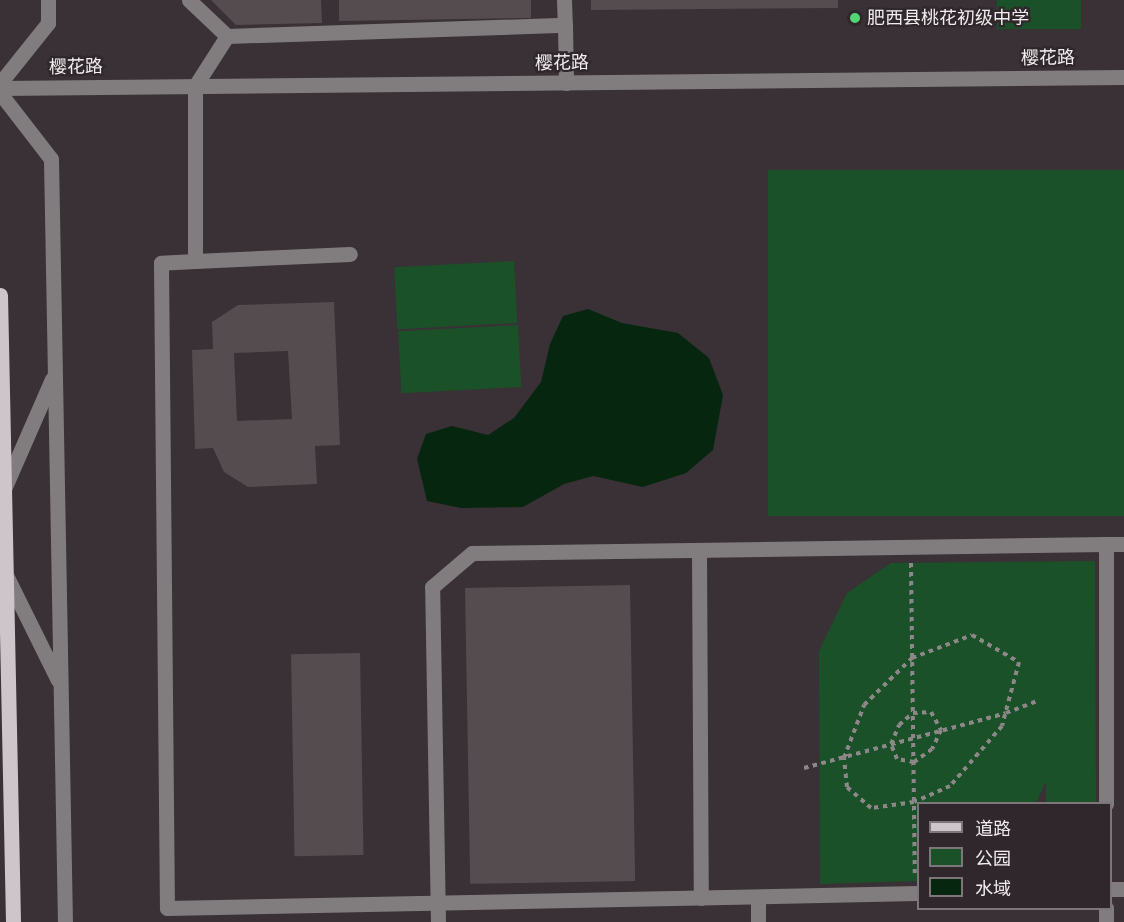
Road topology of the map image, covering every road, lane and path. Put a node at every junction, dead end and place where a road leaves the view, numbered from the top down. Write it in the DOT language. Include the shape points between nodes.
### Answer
graph roads {
  1 [pos="48,0"];
  2 [pos="189,0"];
  3 [pos="564,0"];
  4 [pos="565,25"];
  5 [pos="227,36"];
  6 [pos="1124,77"];
  7 [pos="0,82"];
  8 [pos="566,82"];
  9 [pos="195,86"];
  10 [pos="0,88"];
  11 [pos="0,93"];
  12 [pos="350,254"];
  13 [pos="195,261"];
  14 [pos="0,295"];
  15 [pos="0,332"];
  16 [pos="55,374"];
  17 [pos="4,489"];
  18 [pos="1106,544"];
  19 [pos="1124,544"];
  20 [pos="911,547"];
  21 [pos="699,550"];
  22 [pos="6,575"];
  23 [pos="912,657"];
  24 [pos="60,685"];
  25 [pos="1037,701"];
  26 [pos="913,713"];
  27 [pos="1006,713"];
  28 [pos="941,730"];
  29 [pos="913,738"];
  30 [pos="891,744"];
  31 [pos="844,758"];
  32 [pos="914,762"];
  33 [pos="804,768"];
  34 [pos="914,802"];
  35 [pos="1106,802"];
  36 [pos="917,893"];
  37 [pos="701,897"];
  38 [pos="758,897"];
  39 [pos="437,903"];
  40 [pos="13,922"];
  41 [pos="64,922"];
  42 [pos="438,922"];
  43 [pos="758,922"];
  1 -- 7 [label="street" via="48,23"];
  2 -- 5 [label="street"];
  3 -- 4 [label="street"];
  4 -- 5 [label="street"];
  4 -- 8 [label="street"];
  5 -- 9 [label="street"];
  6 -- 8 [label="street, 樱花路"];
  8 -- 9 [label="street, 樱花路"];
  9 -- 10 [label="street, 樱花路"];
  9 -- 13 [label="street"];
  11 -- 16 [label="street" via="51,159"];
  12 -- 13 [label="street"];
  13 -- 39 [label="street" via="161,263 167,908"];
  14 -- 15 [label="main road"];
  15 -- 17 [label="main road"];
  16 -- 17 [label="street"];
  16 -- 24 [label="street"];
  17 -- 22 [label="main road"];
  18 -- 19 [label="street"];
  18 -- 20 [label="street"];
  18 -- 35 [label="street"];
  20 -- 21 [label="street"];
  20 -- 23 [label="path"];
  21 -- 37 [label="street"];
  21 -- 39 [label="street" via="472,553 432,587"];
  22 -- 24 [label="street"];
  22 -- 40 [label="main road"];
  23 -- 26 [label="path"];
  23 -- 27 [label="path" via="972,635 1019,662"];
  23 -- 31 [label="path" via="864,705"];
  24 -- 41 [label="street"];
  25 -- 27 [label="path"];
  26 -- 28 [label="path" via="931,712"];
  26 -- 29 [label="path"];
  26 -- 30 [label="path" via="899,725"];
  27 -- 28 [label="path"];
  27 -- 34 [label="path" via="1002,726 950,786"];
  28 -- 29 [label="path"];
  28 -- 32 [label="path" via="932,749"];
  29 -- 30 [label="path"];
  29 -- 32 [label="path"];
  30 -- 31 [label="path"];
  30 -- 32 [label="path" via="897,759"];
  31 -- 33 [label="path"];
  31 -- 34 [label="path" via="847,787 871,808"];
  32 -- 34 [label="path"];
  34 -- 36 [label="path"];
  36 -- 38 [label="street"];
  37 -- 38 [label="street"];
  37 -- 39 [label="street"];
  38 -- 43 [label="street"];
  39 -- 42 [label="street"];
}
